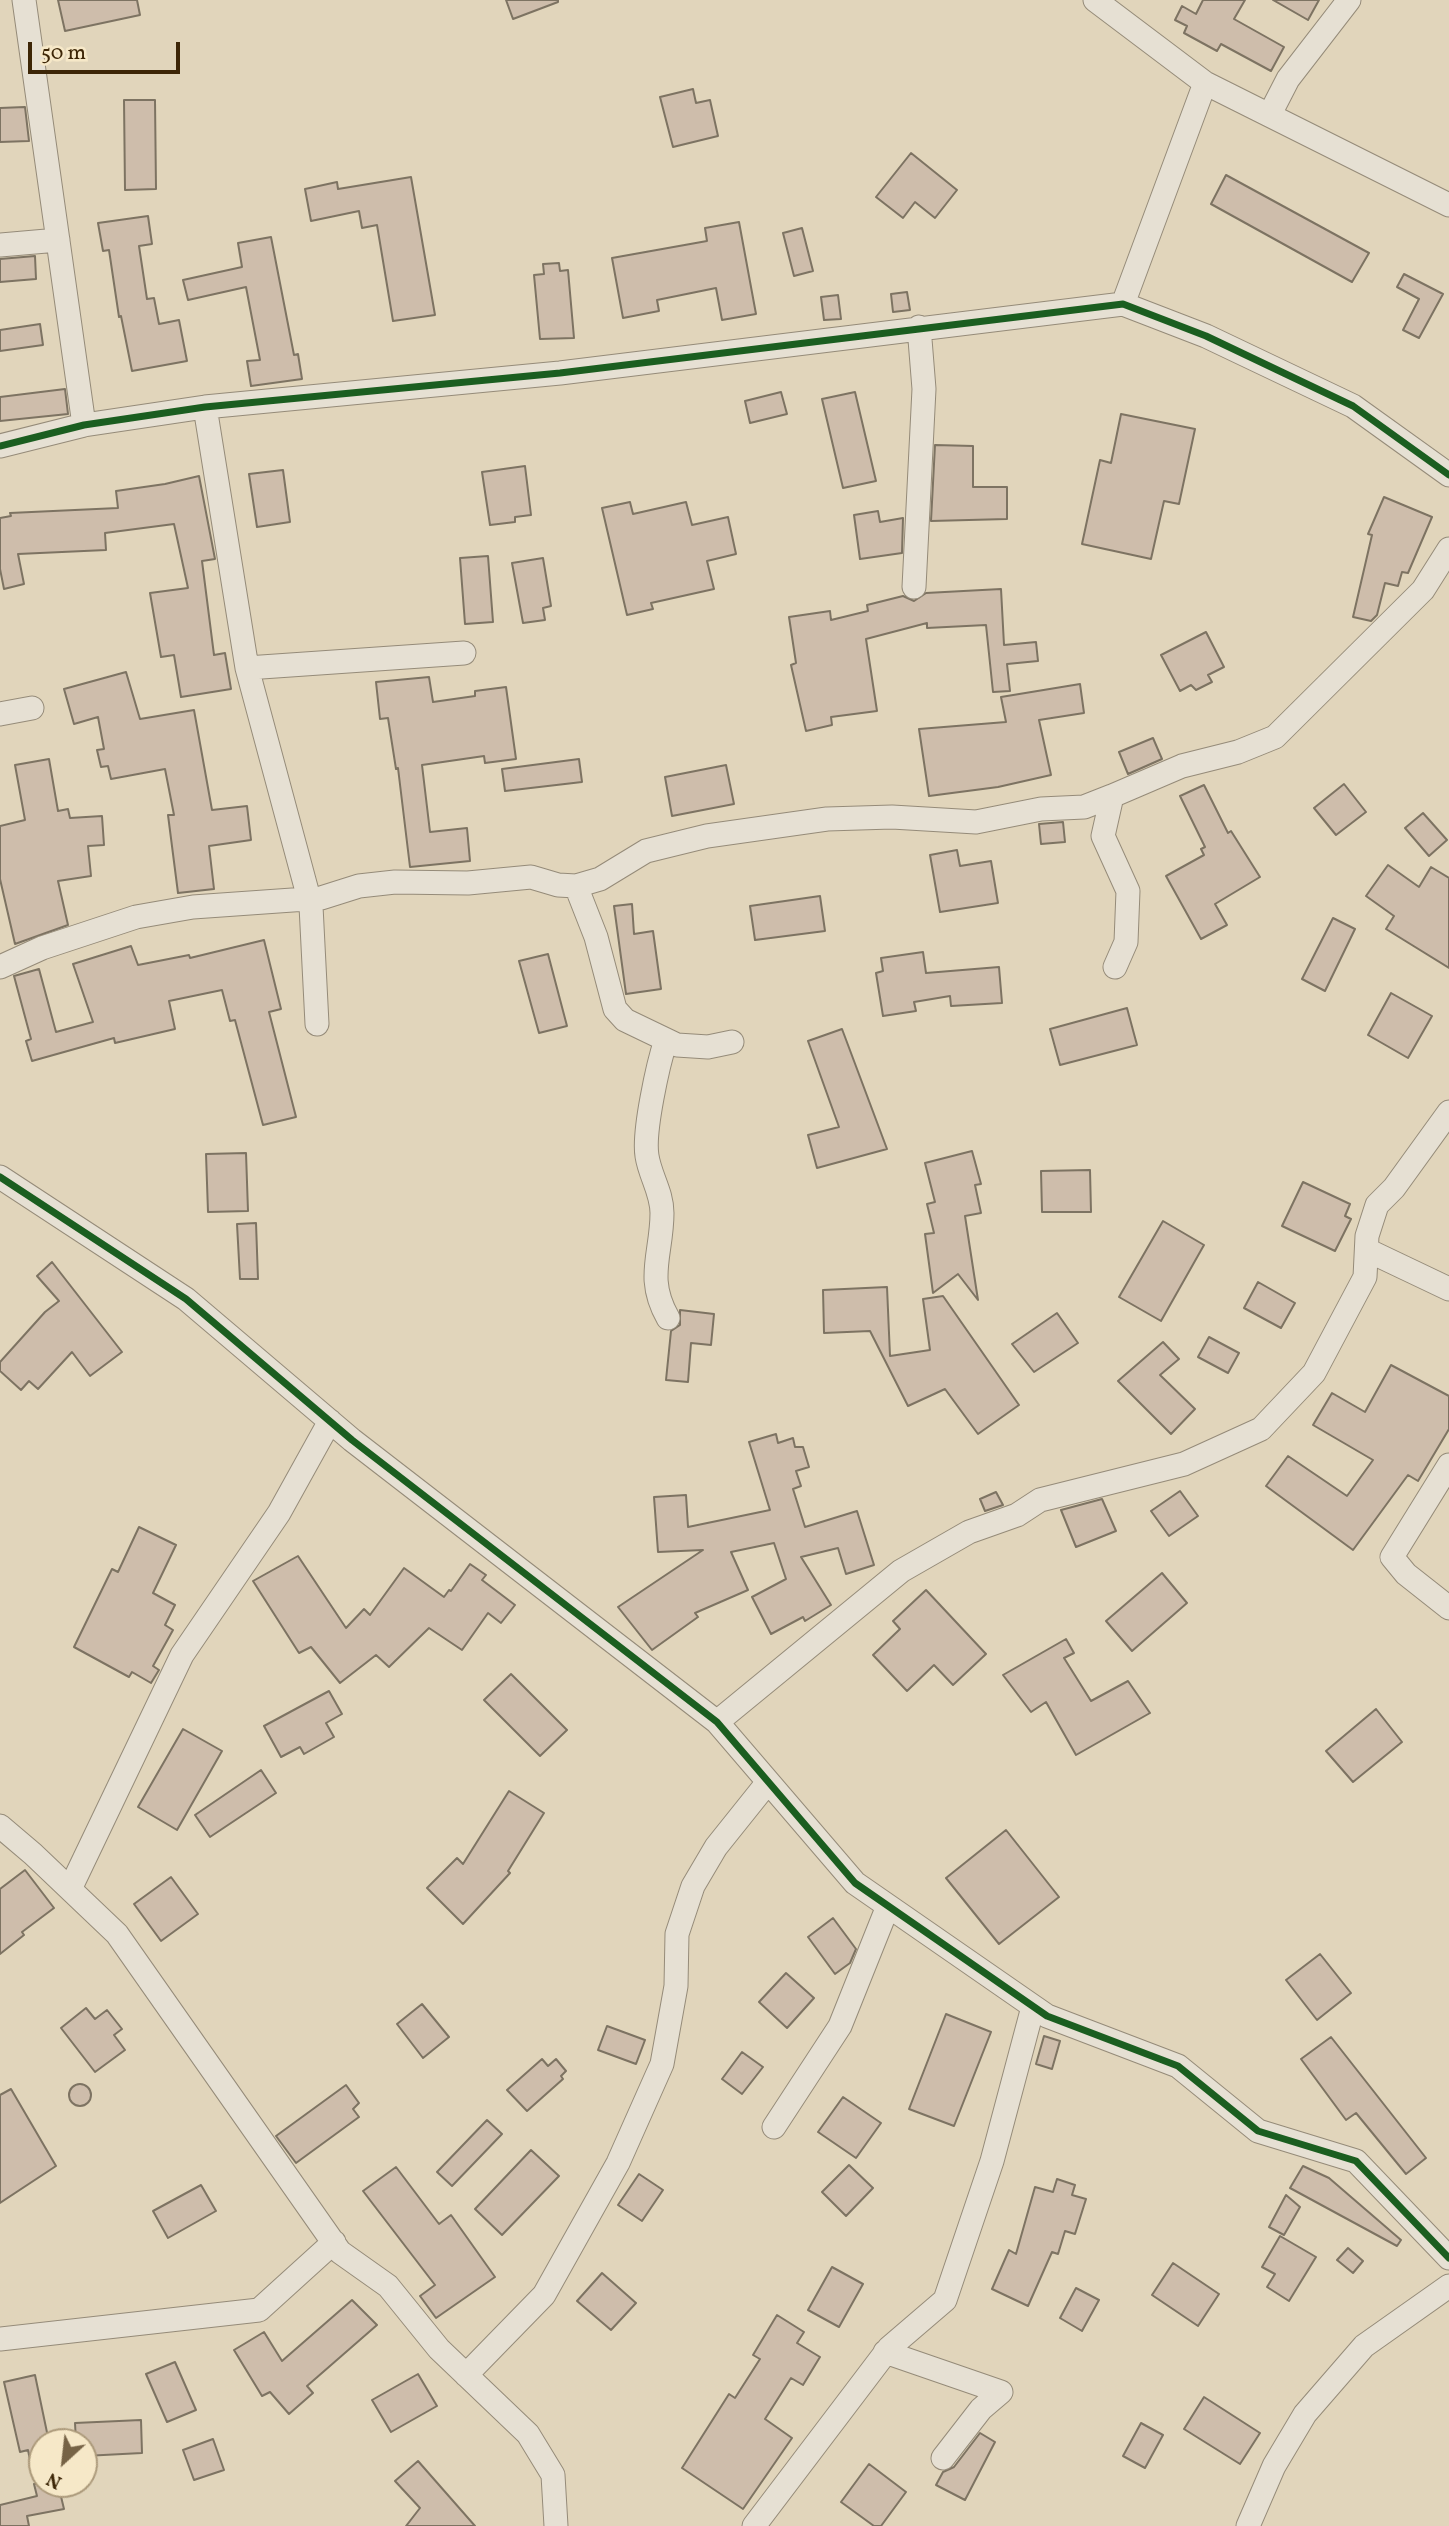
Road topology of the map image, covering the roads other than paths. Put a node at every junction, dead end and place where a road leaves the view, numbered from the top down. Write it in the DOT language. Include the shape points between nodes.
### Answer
graph roads {
  1 [pos="24,0"];
  2 [pos="1095,0"];
  3 [pos="1349,0"];
  4 [pos="1205,83"];
  5 [pos="1270,114"];
  6 [pos="1449,205"];
  7 [pos="58,240"];
  8 [pos="0,245"];
  9 [pos="1123,304"];
  10 [pos="919,327"];
  11 [pos="205,407"];
  12 [pos="84,425"];
  13 [pos="0,446"];
  14 [pos="1449,475"];
  15 [pos="1449,549"];
  16 [pos="914,587"];
  17 [pos="464,653"];
  18 [pos="247,668"];
  19 [pos="32,708"];
  20 [pos="0,714"];
  21 [pos="1112,796"];
  22 [pos="576,886"];
  23 [pos="307,898"];
  24 [pos="0,967"];
  25 [pos="1115,967"];
  26 [pos="317,1024"];
  27 [pos="666,1040"];
  28 [pos="732,1042"];
  29 [pos="1449,1112"];
  30 [pos="0,1177"];
  31 [pos="1367,1250"];
  32 [pos="1449,1289"];
  33 [pos="667,1318"];
  34 [pos="330,1421"];
  35 [pos="1449,1465"];
  36 [pos="1449,1608"];
  37 [pos="717,1722"];
  38 [pos="768,1782"];
  39 [pos="0,1826"];
  40 [pos="70,1889"];
  41 [pos="888,1906"];
  42 [pos="1033,2007"];
  43 [pos="774,2127"];
  44 [pos="334,2242"];
  45 [pos="1449,2258"];
  46 [pos="1449,2286"];
  47 [pos="0,2339"];
  48 [pos="885,2352"];
  49 [pos="466,2375"];
  50 [pos="943,2458"];
  51 [pos="556,2526"];
  52 [pos="754,2526"];
  53 [pos="1248,2526"];
  1 -- 7 [label="street"];
  2 -- 4 [label="street"];
  3 -- 5 [label="street" via="1288,79"];
  4 -- 5 [label="street"];
  4 -- 9 [label="street"];
  5 -- 6 [label="street"];
  7 -- 8 [label="street"];
  7 -- 12 [label="street"];
  9 -- 10 [label="street"];
  9 -- 14 [label="street" via="1206,336 1353,406"];
  10 -- 11 [label="street" via="560,373"];
  10 -- 16 [label="street" via="924,389"];
  11 -- 12 [label="street"];
  11 -- 18 [label="street"];
  12 -- 13 [label="street"];
  15 -- 21 [label="street" via="1423,590 1275,737 1182,766"];
  17 -- 18 [label="street"];
  18 -- 23 [label="street"];
  19 -- 20 [label="street"];
  21 -- 22 [label="street" via="1084,807 1041,809 976,822 827,819 707,836 646,851 600,879"];
  21 -- 25 [label="street" via="1103,836 1129,891 1126,942"];
  22 -- 23 [label="street" via="531,877 468,883 395,881"];
  22 -- 27 [label="street" via="596,937 614,1009 625,1020"];
  23 -- 24 [label="street" via="193,906 136,917"];
  23 -- 26 [label="street" via="315,939"];
  27 -- 28 [label="street" via="696,1047"];
  27 -- 33 [label="street" via="645,1143 661,1198 661,1244 654,1276 657,1300"];
  29 -- 31 [label="street" via="1377,1205"];
  30 -- 34 [label="street" via="186,1299"];
  31 -- 32 [label="street"];
  31 -- 37 [label="street" via="1365,1277 1314,1373 1261,1429 1184,1464 1040,1500 1017,1515 969,1532 901,1571"];
  34 -- 37 [label="street"];
  34 -- 40 [label="street" via="279,1513 182,1656"];
  35 -- 36 [label="street" via="1392,1557"];
  37 -- 38 [label="street"];
  38 -- 41 [label="street" via="855,1883"];
  38 -- 49 [label="street" via="716,1847 693,1886 677,1934 676,1986 662,2064 618,2163 544,2295"];
  39 -- 40 [label="street"];
  40 -- 44 [label="street" via="117,1934"];
  41 -- 42 [label="street"];
  41 -- 43 [label="street" via="841,2026"];
  42 -- 45 [label="street" via="1047,2017 1178,2066 1258,2131 1356,2161"];
  42 -- 48 [label="street" via="992,2161 945,2300"];
  44 -- 47 [label="street" via="259,2309"];
  44 -- 49 [label="street" via="340,2252 388,2286"];
  46 -- 53 [label="street" via="1364,2346 1305,2414 1274,2466"];
  48 -- 50 [label="street" via="1002,2392 981,2409"];
  48 -- 52 [label="street"];
  49 -- 51 [label="street" via="528,2434 553,2475"];
}
